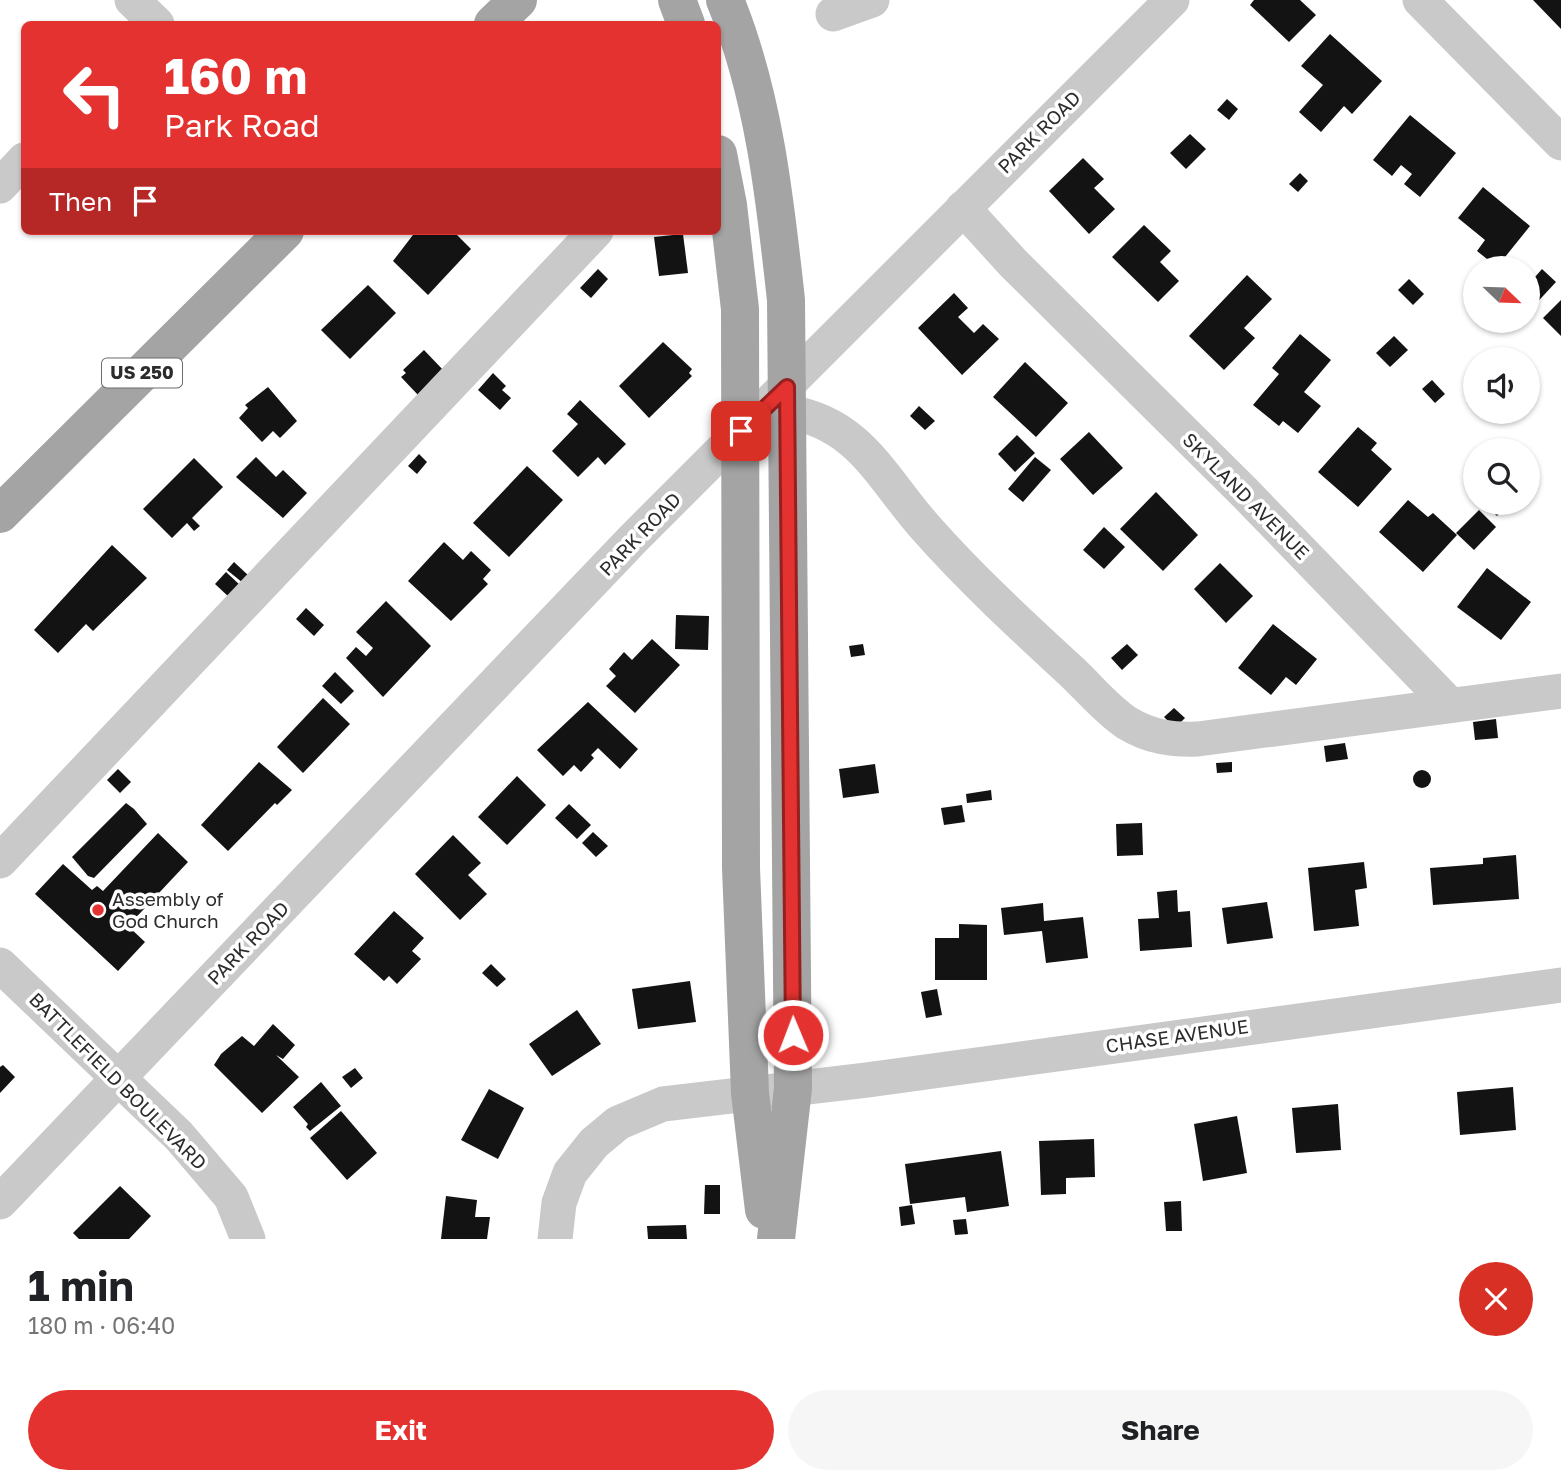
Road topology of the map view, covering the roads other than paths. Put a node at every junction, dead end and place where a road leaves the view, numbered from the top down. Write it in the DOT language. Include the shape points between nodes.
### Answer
graph roads {
  1 [pos="518,0"];
  2 [pos="677,0"];
  3 [pos="725,0"];
  4 [pos="872,0"];
  5 [pos="1172,0"];
  6 [pos="1420,0"];
  7 [pos="833,14"];
  8 [pos="496,21"];
  9 [pos="685,21"];
  10 [pos="1561,144"];
  11 [pos="21,163"];
  12 [pos="721,169"];
  13 [pos="0,186"];
  14 [pos="963,208"];
  15 [pos="281,235"];
  16 [pos="592,235"];
  17 [pos="787,399"];
  18 [pos="741,431"];
  19 [pos="0,514"];
  20 [pos="1561,691"];
  21 [pos="1450,705"];
  22 [pos="0,861"];
  23 [pos="0,965"];
  24 [pos="1561,985"];
  25 [pos="118,1079"];
  26 [pos="793,1088"];
  27 [pos="750,1093"];
  28 [pos="0,1202"];
  29 [pos="248,1239"];
  30 [pos="555,1239"];
  31 [pos="768,1239"];
  32 [pos="776,1239"];
  1 -- 8 [label="main road"];
  2 -- 9 [label="main road"];
  3 -- 17 [label="main road" via="758,107 776,204 786,300"];
  4 -- 7 [label="street"];
  5 -- 14 [label="street, PARK ROAD"];
  6 -- 10 [label="street"];
  11 -- 13 [label="street"];
  12 -- 18 [label="main road" via="740,309"];
  14 -- 17 [label="street, PARK ROAD"];
  14 -- 21 [label="street, SKYLAND AVENUE"];
  15 -- 19 [label="main road, US 250"];
  16 -- 22 [label="street"];
  17 -- 18 [label="street, PARK ROAD"];
  17 -- 21 [label="street" via="853,438 926,528 1125,721 1147,733 1172,740 1198,739"];
  17 -- 26 [label="main road"];
  18 -- 25 [label="street, PARK ROAD"];
  18 -- 27 [label="main road" via="741,868"];
  20 -- 21 [label="street"];
  23 -- 25 [label="street, BATTLEFIELD BOULEVARD"];
  24 -- 26 [label="street, CHASE AVENUE"];
  25 -- 28 [label="street, PARK ROAD"];
  25 -- 29 [label="street, BATTLEFIELD BOULEVARD" via="179,1136 231,1197"];
  26 -- 27 [label="street, CHASE AVENUE"];
  26 -- 32 [label="main road"];
  27 -- 30 [label="street, CHASE AVENUE" via="663,1104 618,1124 594,1143 570,1173 559,1203"];
  27 -- 31 [label="main road"];
}
